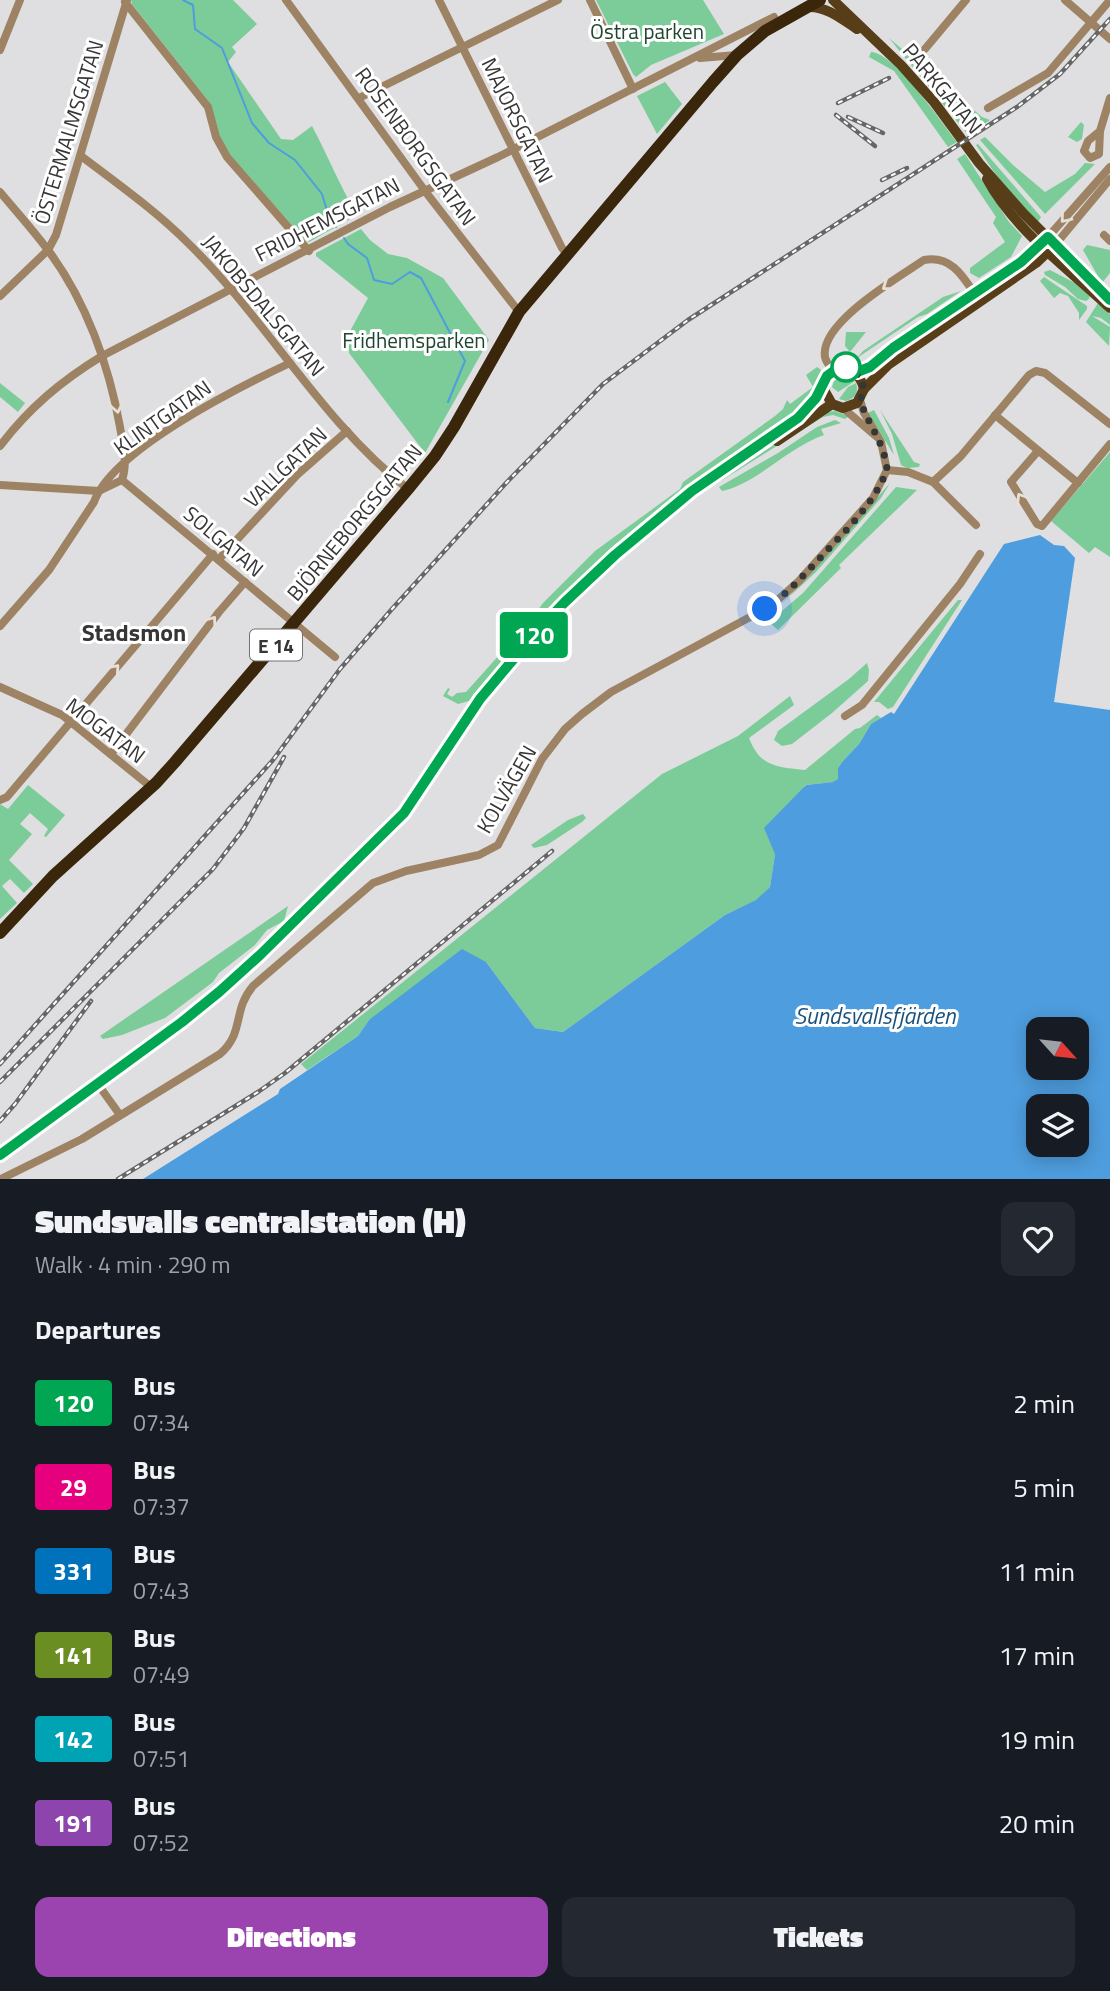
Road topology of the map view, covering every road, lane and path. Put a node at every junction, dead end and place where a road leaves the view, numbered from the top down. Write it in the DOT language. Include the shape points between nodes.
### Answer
graph roads {
  1 [pos="20,0"];
  2 [pos="439,0"];
  3 [pos="558,0"];
  4 [pos="590,0"];
  5 [pos="821,0"];
  6 [pos="833,0"];
  7 [pos="966,0"];
  8 [pos="1065,0"];
  9 [pos="1110,0"];
  10 [pos="126,1"];
  11 [pos="291,1"];
  12 [pos="804,4"];
  13 [pos="829,11"];
  14 [pos="774,17"];
  15 [pos="1091,23"];
  16 [pos="1110,39"];
  17 [pos="875,41"];
  18 [pos="463,47"];
  19 [pos="925,49"];
  20 [pos="0,50"];
  21 [pos="733,51"];
  22 [pos="694,59"];
  23 [pos="633,89"];
  24 [pos="359,98"];
  25 [pos="1110,98"];
  26 [pos="988,108"];
  27 [pos="1100,131"];
  28 [pos="512,150"];
  29 [pos="81,156"];
  30 [pos="1110,167"];
  31 [pos="1110,179"];
  32 [pos="426,190"];
  33 [pos="0,192"];
  34 [pos="1048,245"];
  35 [pos="48,250"];
  36 [pos="309,251"];
  37 [pos="567,254"];
  38 [pos="230,290"];
  39 [pos="0,296"];
  40 [pos="977,298"];
  41 [pos="1110,300"];
  42 [pos="1110,308"];
  43 [pos="519,312"];
  44 [pos="102,356"];
  45 [pos="290,363"];
  46 [pos="857,372"];
  47 [pos="830,374"];
  48 [pos="862,395"];
  49 [pos="832,404"];
  50 [pos="843,408"];
  51 [pos="995,415"];
  52 [pos="1110,424"];
  53 [pos="347,431"];
  54 [pos="877,437"];
  55 [pos="1110,444"];
  56 [pos="0,446"];
  57 [pos="1038,451"];
  58 [pos="126,461"];
  59 [pos="887,470"];
  60 [pos="122,480"];
  61 [pos="933,482"];
  62 [pos="1079,483"];
  63 [pos="0,485"];
  64 [pos="408,489"];
  65 [pos="99,491"];
  66 [pos="676,504"];
  67 [pos="975,525"];
  68 [pos="981,554"];
  69 [pos="216,556"];
  70 [pos="245,582"];
  71 [pos="294,622"];
  72 [pos="0,626"];
  73 [pos="335,657"];
  74 [pos="0,687"];
  75 [pos="845,716"];
  76 [pos="71,721"];
  77 [pos="111,754"];
  78 [pos="151,787"];
  79 [pos="4,799"];
  80 [pos="0,933"];
  81 [pos="97,1083"];
  82 [pos="120,1115"];
  83 [pos="0,1155"];
  84 [pos="1,1179"];
  1 -- 20 [label="street"];
  2 -- 18 [label="street, MAJORSGATAN"];
  3 -- 18 [label="street"];
  4 -- 23 [label="street"];
  5 -- 12 [label="highway, FRIDHEMSGATAN / E 14"];
  5 -- 13 [label="main road, PARKGATAN"];
  6 -- 17 [label="main road, PARKGATAN"];
  7 -- 19 [label="street"];
  8 -- 15 [label="street"];
  9 -- 15 [label="street"];
  10 -- 29 [label="street, ÖSTERMALMSGATAN"];
  10 -- 36 [label="street" via="208,107 227,157"];
  11 -- 24 [label="street, ROSENBORGSGATAN"];
  12 -- 13 [label="main road, PARKGATAN"];
  12 -- 14 [label="highway, FRIDHEMSGATAN / E 14"];
  12 -- 21 [label="highway, FRIDHEMSGATAN / E 14"];
  13 -- 17 [label="main road, PARKGATAN"];
  14 -- 21 [label="highway, FRIDHEMSGATAN / E 14"];
  14 -- 22 [label="street, FRIDHEMSGATAN"];
  15 -- 16 [label="street"];
  15 -- 26 [label="street" via="1048,73"];
  17 -- 34 [label="main road, PARKGATAN" via="914,79"];
  18 -- 24 [label="street"];
  18 -- 28 [label="street, MAJORSGATAN"];
  21 -- 22 [label="street, FRIDHEMSGATAN"];
  21 -- 37 [label="highway, BJÖRNEBORGSGATAN / E 14" via="696,102"];
  22 -- 23 [label="street, FRIDHEMSGATAN"];
  23 -- 28 [label="street, FRIDHEMSGATAN"];
  24 -- 32 [label="street, ROSENBORGSGATAN"];
  25 -- 27 [label="street"];
  28 -- 32 [label="street, FRIDHEMSGATAN"];
  28 -- 37 [label="street, MAJORSGATAN"];
  29 -- 35 [label="street, ÖSTERMALMSGATAN"];
  29 -- 38 [label="street, JAKOBSDALSGATAN" via="189,243"];
  30 -- 34 [label="street, one-way"];
  31 -- 34 [label="street"];
  32 -- 36 [label="street, FRIDHEMSGATAN"];
  32 -- 43 [label="street, ROSENBORGSGATAN"];
  33 -- 35 [label="street"];
  34 -- 40 [label="main road" via="1036,264"];
  34 -- 41 [label="main road"];
  34 -- 42 [label="main road"];
  35 -- 39 [label="street, ÖSTERMALMSGATAN"];
  35 -- 44 [label="street"];
  36 -- 38 [label="street, FRIDHEMSGATAN"];
  37 -- 43 [label="highway, BJÖRNEBORGSGATAN / E 14"];
  38 -- 44 [label="street, FRIDHEMSGATAN"];
  38 -- 45 [label="street, JAKOBSDALSGATAN"];
  40 -- 46 [label="main road"];
  40 -- 47 [label="street, one-way" via="951,264 924,260 849,311 838,324 825,350"];
  40 -- 48 [label="main road" via="888,365"];
  43 -- 64 [label="highway, BJÖRNEBORGSGATAN / E 14" via="454,427"];
  44 -- 56 [label="street, FRIDHEMSGATAN" via="33,407"];
  44 -- 58 [label="street, one-way"];
  45 -- 53 [label="street, JAKOBSDALSGATAN"];
  45 -- 58 [label="street, KLINTGATAN" via="204,407"];
  46 -- 47 [label="main road" via="846,367"];
  46 -- 48 [label="main road"];
  47 -- 49 [label="main road" via="824,390"];
  47 -- 66 [label="main road" via="808,409"];
  48 -- 50 [label="main road"];
  48 -- 54 [label="street"];
  49 -- 50 [label="main road"];
  49 -- 66 [label="main road"];
  50 -- 54 [label="street"];
  51 -- 52 [label="street" via="1029,375 1040,371"];
  51 -- 57 [label="street"];
  51 -- 61 [label="street"];
  53 -- 64 [label="street, JAKOBSDALSGATAN"];
  53 -- 69 [label="street, VALLGATAN"];
  54 -- 59 [label="street"];
  55 -- 62 [label="street"];
  57 -- 62 [label="street"];
  62 -- 57 [label="street, one-way" via="1042,526 1037,524 1011,482"];
  58 -- 60 [label="street"];
  58 -- 65 [label="street, KLINTGATAN"];
  59 -- 61 [label="street"];
  59 -- 82 [label="street, KOLVÄGEN" via="858,516 780,598 611,692 576,719 542,759 498,845 479,855 406,871 363,889 253,986 242,1001 237,1031 220,1055"];
  60 -- 65 [label="street"];
  60 -- 69 [label="street, SOLGATAN"];
  61 -- 67 [label="street"];
  63 -- 65 [label="street"];
  64 -- 71 [label="highway, BJÖRNEBORGSGATAN / E 14"];
  65 -- 72 [label="street, KLINTGATAN" via="49,570"];
  66 -- 81 [label="main road" via="587,580 538,630 464,720 398,818 219,992"];
  68 -- 75 [label="street" via="862,705"];
  69 -- 70 [label="street, SOLGATAN"];
  76 -- 69 [label="street, VALLGATAN, one-way"];
  70 -- 71 [label="street, SOLGATAN"];
  77 -- 70 [label="street, one-way"];
  71 -- 73 [label="street, SOLGATAN"];
  71 -- 78 [label="highway, BJÖRNEBORGSGATAN / E 14"];
  74 -- 76 [label="street, MOGATAN"];
  76 -- 77 [label="street, MOGATAN"];
  76 -- 79 [label="street, VALLGATAN"];
  77 -- 78 [label="street, MOGATAN"];
  78 -- 80 [label="highway, BJÖRNEBORGSGATAN / E 14" via="53,876"];
  81 -- 82 [label="street"];
  81 -- 83 [label="main road"];
  82 -- 84 [label="street, KOLVÄGEN"];
}
